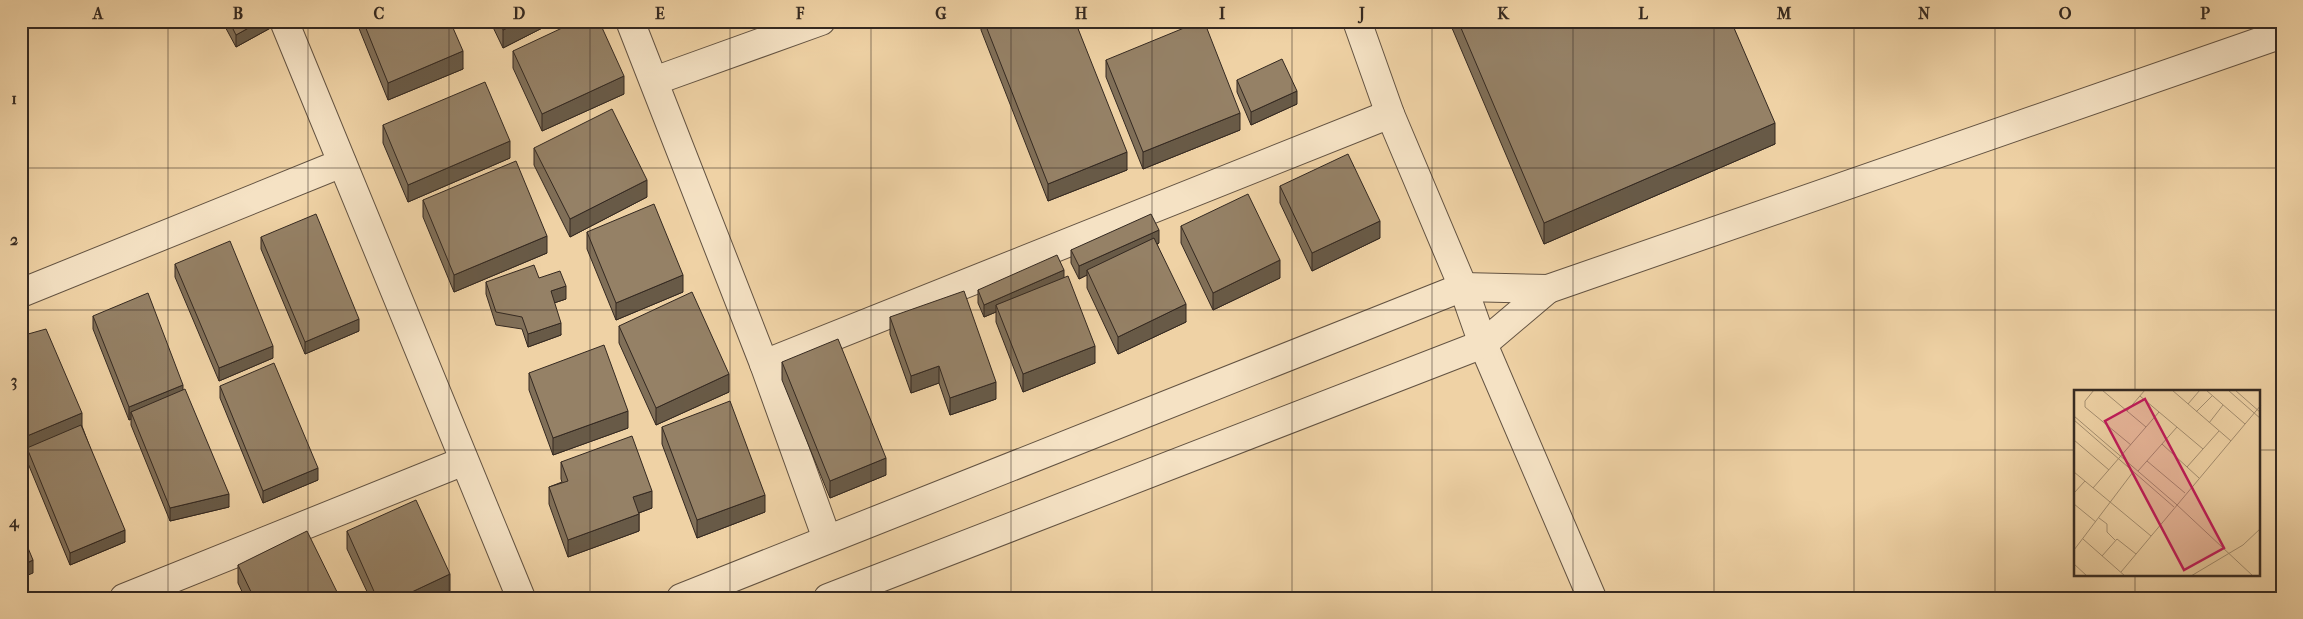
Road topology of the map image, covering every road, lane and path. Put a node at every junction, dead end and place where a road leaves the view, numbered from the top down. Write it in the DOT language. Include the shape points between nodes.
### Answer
graph roads {
  1 [pos="284,21"];
  2 [pos="630,21"];
  3 [pos="821,21"];
  4 [pos="1357,21"];
  5 [pos="2282,34"];
  6 [pos="654,81"];
  7 [pos="1390,114"];
  8 [pos="342,163"];
  9 [pos="1463,287"];
  10 [pos="1548,289"];
  11 [pos="22,291"];
  12 [pos="1483,344"];
  13 [pos="764,364"];
  14 [pos="464,461"];
  15 [pos="827,539"];
  16 [pos="124,598"];
  17 [pos="521,598"];
  18 [pos="681,598"];
  19 [pos="828,598"];
  20 [pos="1592,598"];
  1 -- 8 [label="street"];
  2 -- 6 [label="street"];
  3 -- 6 [label="street"];
  4 -- 7 [label="street"];
  5 -- 10 [label="street"];
  6 -- 13 [label="street"];
  7 -- 9 [label="street"];
  7 -- 13 [label="street"];
  8 -- 11 [label="street"];
  8 -- 14 [label="street"];
  9 -- 10 [label="street"];
  9 -- 12 [label="street"];
  9 -- 15 [label="street"];
  10 -- 12 [label="street"];
  12 -- 19 [label="street"];
  12 -- 20 [label="street"];
  13 -- 15 [label="street"];
  14 -- 16 [label="street"];
  14 -- 17 [label="street"];
  15 -- 18 [label="street"];
}
